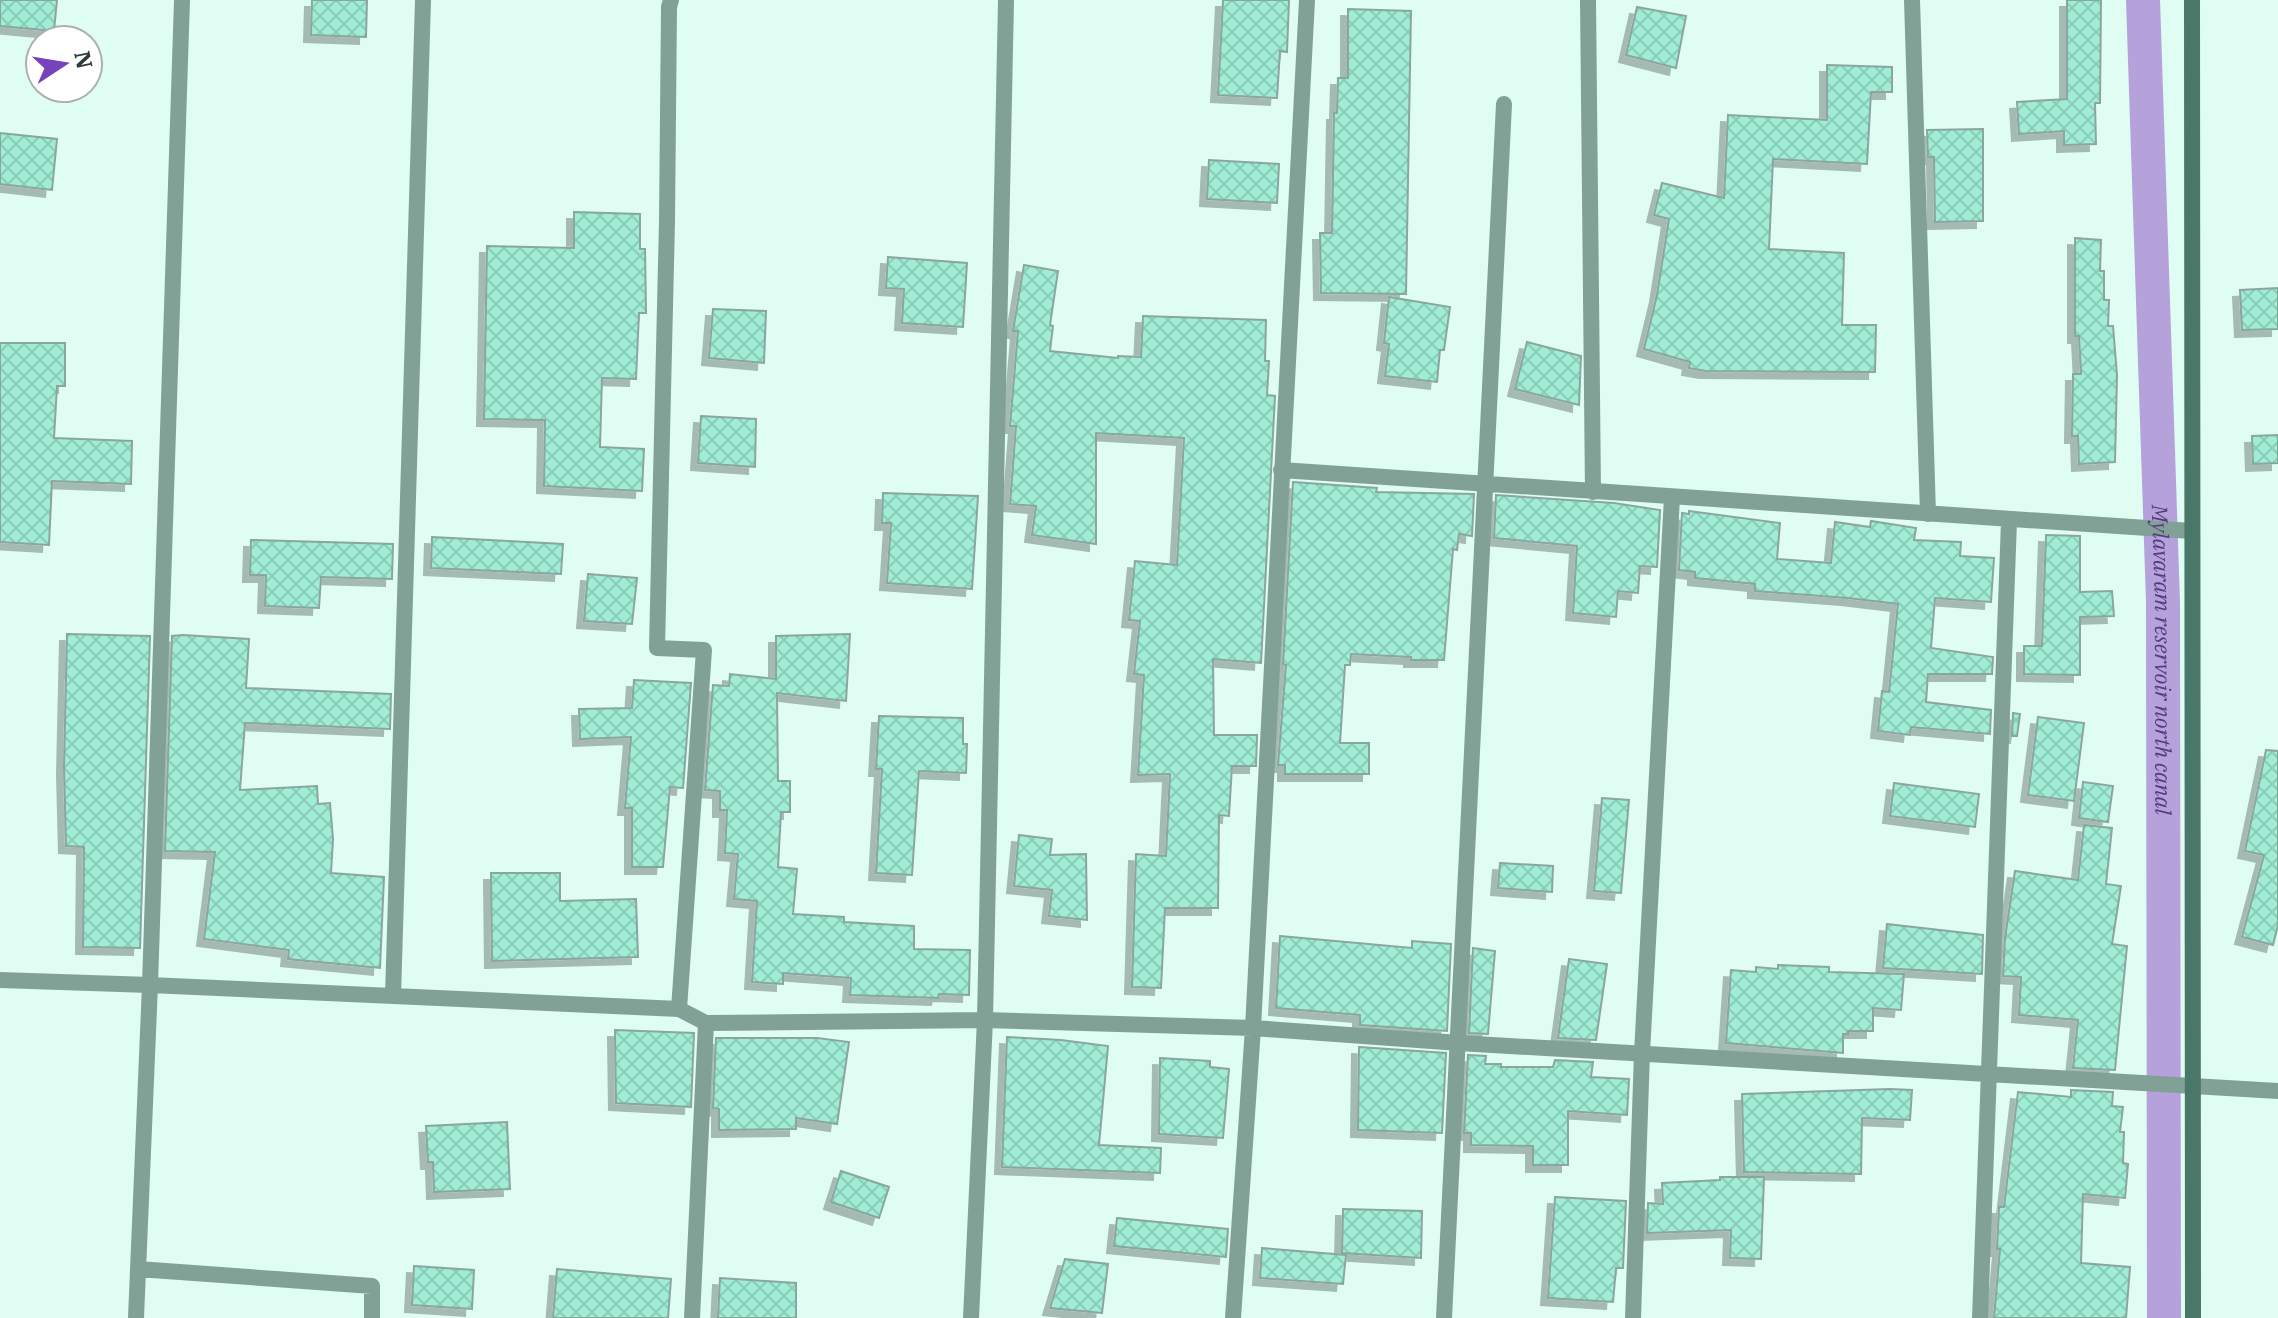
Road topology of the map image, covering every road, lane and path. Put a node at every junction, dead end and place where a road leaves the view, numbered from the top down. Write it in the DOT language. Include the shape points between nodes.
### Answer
graph roads {
  1 [pos="182,0"];
  2 [pos="423,0"];
  3 [pos="671,0"];
  4 [pos="1006,0"];
  5 [pos="1307,0"];
  6 [pos="1588,0"];
  7 [pos="1912,0"];
  8 [pos="2192,0"];
  9 [pos="1504,104"];
  10 [pos="1281,470"];
  11 [pos="1486,484"];
  12 [pos="1593,492"];
  13 [pos="1672,497"];
  14 [pos="1928,514"];
  15 [pos="2009,521"];
  16 [pos="2192,531"];
  17 [pos="0,980"];
  18 [pos="150,985"];
  19 [pos="393,996"];
  20 [pos="679,1009"];
  21 [pos="985,1020"];
  22 [pos="706,1023"];
  23 [pos="1253,1028"];
  24 [pos="1459,1043"];
  25 [pos="1642,1053"];
  26 [pos="1987,1073"];
  27 [pos="2192,1085"];
  28 [pos="2278,1091"];
  29 [pos="138,1269"];
  30 [pos="136,1318"];
  31 [pos="372,1318"];
  32 [pos="692,1318"];
  33 [pos="971,1318"];
  34 [pos="1233,1318"];
  35 [pos="1444,1318"];
  36 [pos="1633,1318"];
  37 [pos="1980,1318"];
  38 [pos="2193,1318"];
  1 -- 18 [label="street"];
  2 -- 19 [label="street"];
  3 -- 20 [label="street" via="657,648 704,650"];
  4 -- 21 [label="street"];
  5 -- 10 [label="street"];
  6 -- 12 [label="street"];
  7 -- 14 [label="street"];
  8 -- 16 [label="main road"];
  9 -- 11 [label="street"];
  10 -- 11 [label="street"];
  10 -- 23 [label="street"];
  11 -- 12 [label="street"];
  11 -- 24 [label="street"];
  12 -- 13 [label="street"];
  13 -- 14 [label="street"];
  13 -- 25 [label="street"];
  14 -- 15 [label="street"];
  15 -- 16 [label="street"];
  15 -- 26 [label="street"];
  16 -- 27 [label="main road"];
  17 -- 18 [label="street"];
  18 -- 19 [label="street"];
  18 -- 29 [label="street"];
  19 -- 20 [label="street"];
  20 -- 22 [label="street"];
  21 -- 22 [label="street"];
  21 -- 23 [label="street"];
  21 -- 33 [label="street"];
  22 -- 32 [label="street"];
  23 -- 24 [label="street"];
  23 -- 34 [label="street"];
  24 -- 25 [label="street"];
  24 -- 35 [label="street"];
  25 -- 26 [label="street"];
  25 -- 36 [label="street"];
  26 -- 27 [label="street"];
  26 -- 37 [label="street"];
  27 -- 28 [label="street"];
  27 -- 38 [label="main road"];
  29 -- 30 [label="street"];
  29 -- 31 [label="street" via="372,1286"];
}
